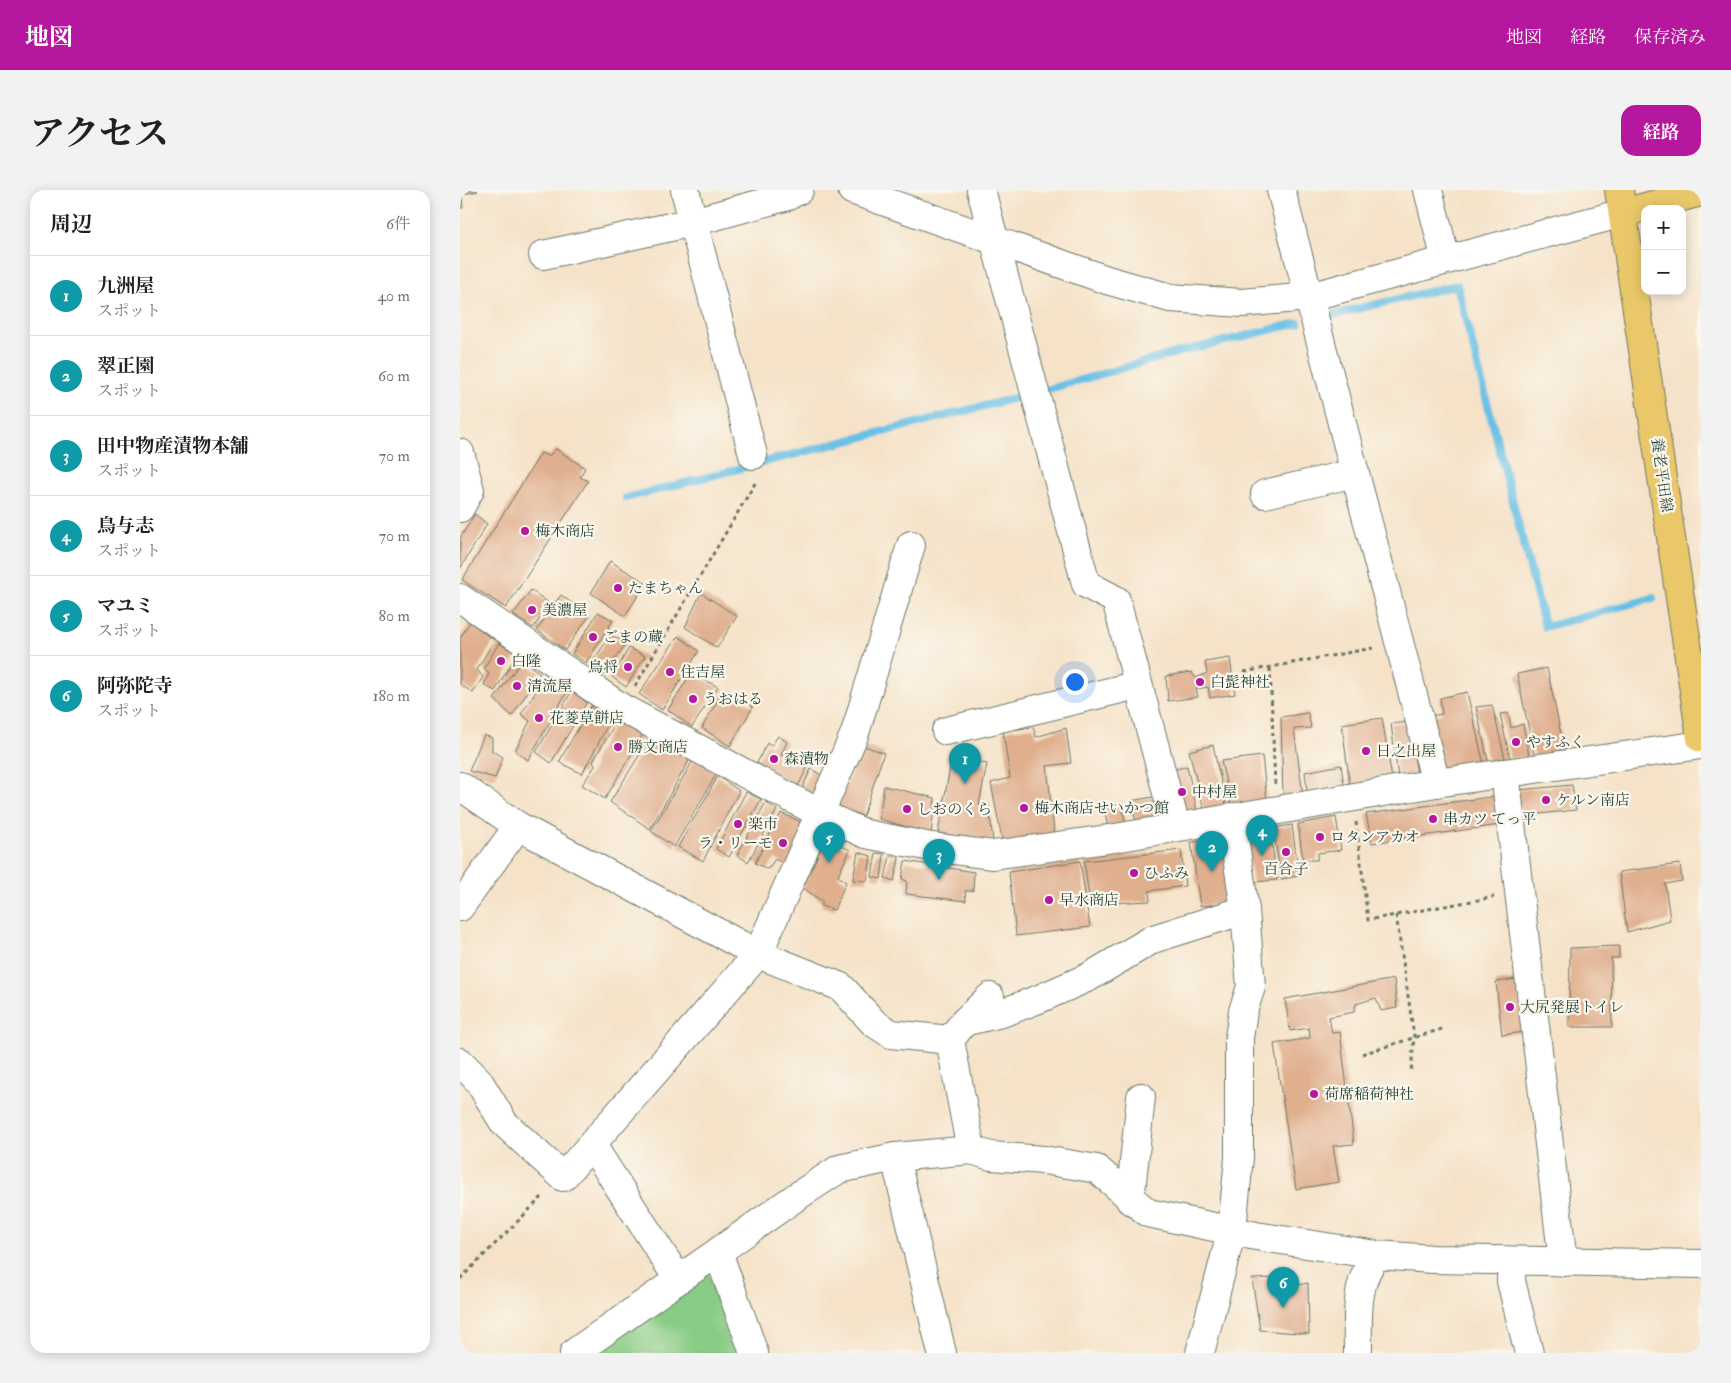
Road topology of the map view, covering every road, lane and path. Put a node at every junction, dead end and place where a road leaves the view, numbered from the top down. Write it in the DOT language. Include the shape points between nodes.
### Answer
graph roads {
  1 [pos="685,190"];
  2 [pos="799,190"];
  3 [pos="852,190"];
  4 [pos="981,190"];
  5 [pos="1281,190"];
  6 [pos="1428,190"];
  7 [pos="1701,192"];
  8 [pos="1621,202"];
  9 [pos="693,222"];
  10 [pos="994,241"];
  11 [pos="543,256"];
  12 [pos="1446,260"];
  13 [pos="1309,297"];
  14 [pos="460,453"];
  15 [pos="753,455"];
  16 [pos="1355,473"];
  17 [pos="1265,494"];
  18 [pos="460,508"];
  19 [pos="911,545"];
  20 [pos="464,608"];
  21 [pos="1400,643"];
  22 [pos="1270,668"];
  23 [pos="1244,672"];
  24 [pos="1138,685"];
  25 [pos="622,708"];
  26 [pos="946,731"];
  27 [pos="1700,732"];
  28 [pos="1505,773"];
  29 [pos="1436,782"];
  30 [pos="460,786"];
  31 [pos="1353,797"];
  32 [pos="1277,809"];
  33 [pos="821,814"];
  34 [pos="1231,817"];
  35 [pos="518,826"];
  36 [pos="1176,827"];
  37 [pos="1519,892"];
  38 [pos="460,907"];
  39 [pos="1245,910"];
  40 [pos="1396,915"];
  41 [pos="758,954"];
  42 [pos="990,997"];
  43 [pos="1445,1028"];
  44 [pos="957,1031"];
  45 [pos="1414,1036"];
  46 [pos="1362,1054"];
  47 [pos="460,1062"];
  48 [pos="1411,1074"];
  49 [pos="1141,1097"];
  50 [pos="592,1145"];
  51 [pos="971,1150"];
  52 [pos="895,1157"];
  53 [pos="563,1177"];
  54 [pos="1130,1200"];
  55 [pos="1232,1230"];
  56 [pos="718,1252"];
  57 [pos="1377,1255"];
  58 [pos="1512,1262"];
  59 [pos="1563,1262"];
  60 [pos="1701,1264"];
  61 [pos="678,1279"];
  62 [pos="460,1280"];
  63 [pos="574,1353"];
  64 [pos="754,1353"];
  65 [pos="942,1353"];
  66 [pos="1200,1353"];
  67 [pos="1358,1353"];
  68 [pos="1529,1353"];
  1 -- 9 [label="street"];
  2 -- 9 [label="street" via="788,196"];
  3 -- 10 [label="street"];
  4 -- 10 [label="street"];
  5 -- 13 [label="street"];
  6 -- 12 [label="street"];
  7 -- 8 [label="main road"];
  8 -- 12 [label="street"];
  8 -- 27 [label="main road, 養老平田線"];
  9 -- 11 [label="street"];
  9 -- 15 [label="street"];
  10 -- 13 [label="street" via="1170,298 1242,303"];
  10 -- 24 [label="street" via="1086,584 1116,600"];
  12 -- 13 [label="street"];
  13 -- 16 [label="street"];
  14 -- 18 [label="street" via="470,490"];
  15 -- 25 [label="path" via="757,480"];
  16 -- 17 [label="street"];
  16 -- 21 [label="street"];
  19 -- 33 [label="street" via="856,733"];
  20 -- 25 [label="street"];
  21 -- 22 [label="path"];
  21 -- 29 [label="street"];
  22 -- 23 [label="path"];
  22 -- 32 [label="path"];
  24 -- 26 [label="street"];
  24 -- 36 [label="street"];
  25 -- 33 [label="street"];
  27 -- 28 [label="street"];
  28 -- 29 [label="street"];
  28 -- 37 [label="street"];
  29 -- 31 [label="street"];
  30 -- 35 [label="street"];
  31 -- 32 [label="street"];
  31 -- 40 [label="path" via="1368,920"];
  32 -- 34 [label="street"];
  33 -- 36 [label="street" via="866,834 994,855"];
  33 -- 41 [label="street"];
  34 -- 36 [label="street"];
  34 -- 39 [label="street"];
  35 -- 38 [label="street"];
  35 -- 41 [label="street"];
  37 -- 40 [label="path"];
  37 -- 59 [label="street"];
  39 -- 44 [label="street" via="1152,939 1089,977"];
  39 -- 55 [label="street" via="1252,987 1243,1011 1239,1038 1239,1158"];
  40 -- 45 [label="path"];
  41 -- 44 [label="street" via="841,987 874,1023 891,1034"];
  41 -- 50 [label="street"];
  42 -- 44 [label="street"];
  43 -- 45 [label="path"];
  44 -- 51 [label="street"];
  45 -- 46 [label="path"];
  45 -- 48 [label="path"];
  47 -- 53 [label="street" via="478,1080 504,1123"];
  49 -- 54 [label="street"];
  50 -- 53 [label="street"];
  50 -- 61 [label="street"];
  51 -- 52 [label="street"];
  51 -- 54 [label="street" via="991,1156 1097,1169"];
  52 -- 56 [label="street" via="840,1170"];
  52 -- 65 [label="street"];
  53 -- 62 [label="path"];
  54 -- 55 [label="street" via="1148,1213"];
  55 -- 57 [label="street"];
  55 -- 66 [label="street"];
  56 -- 61 [label="street"];
  56 -- 64 [label="street"];
  57 -- 58 [label="street"];
  57 -- 67 [label="street" via="1367,1267 1357,1306"];
  58 -- 59 [label="street"];
  58 -- 68 [label="street" via="1511,1282"];
  59 -- 60 [label="street"];
  61 -- 63 [label="street"];
}
